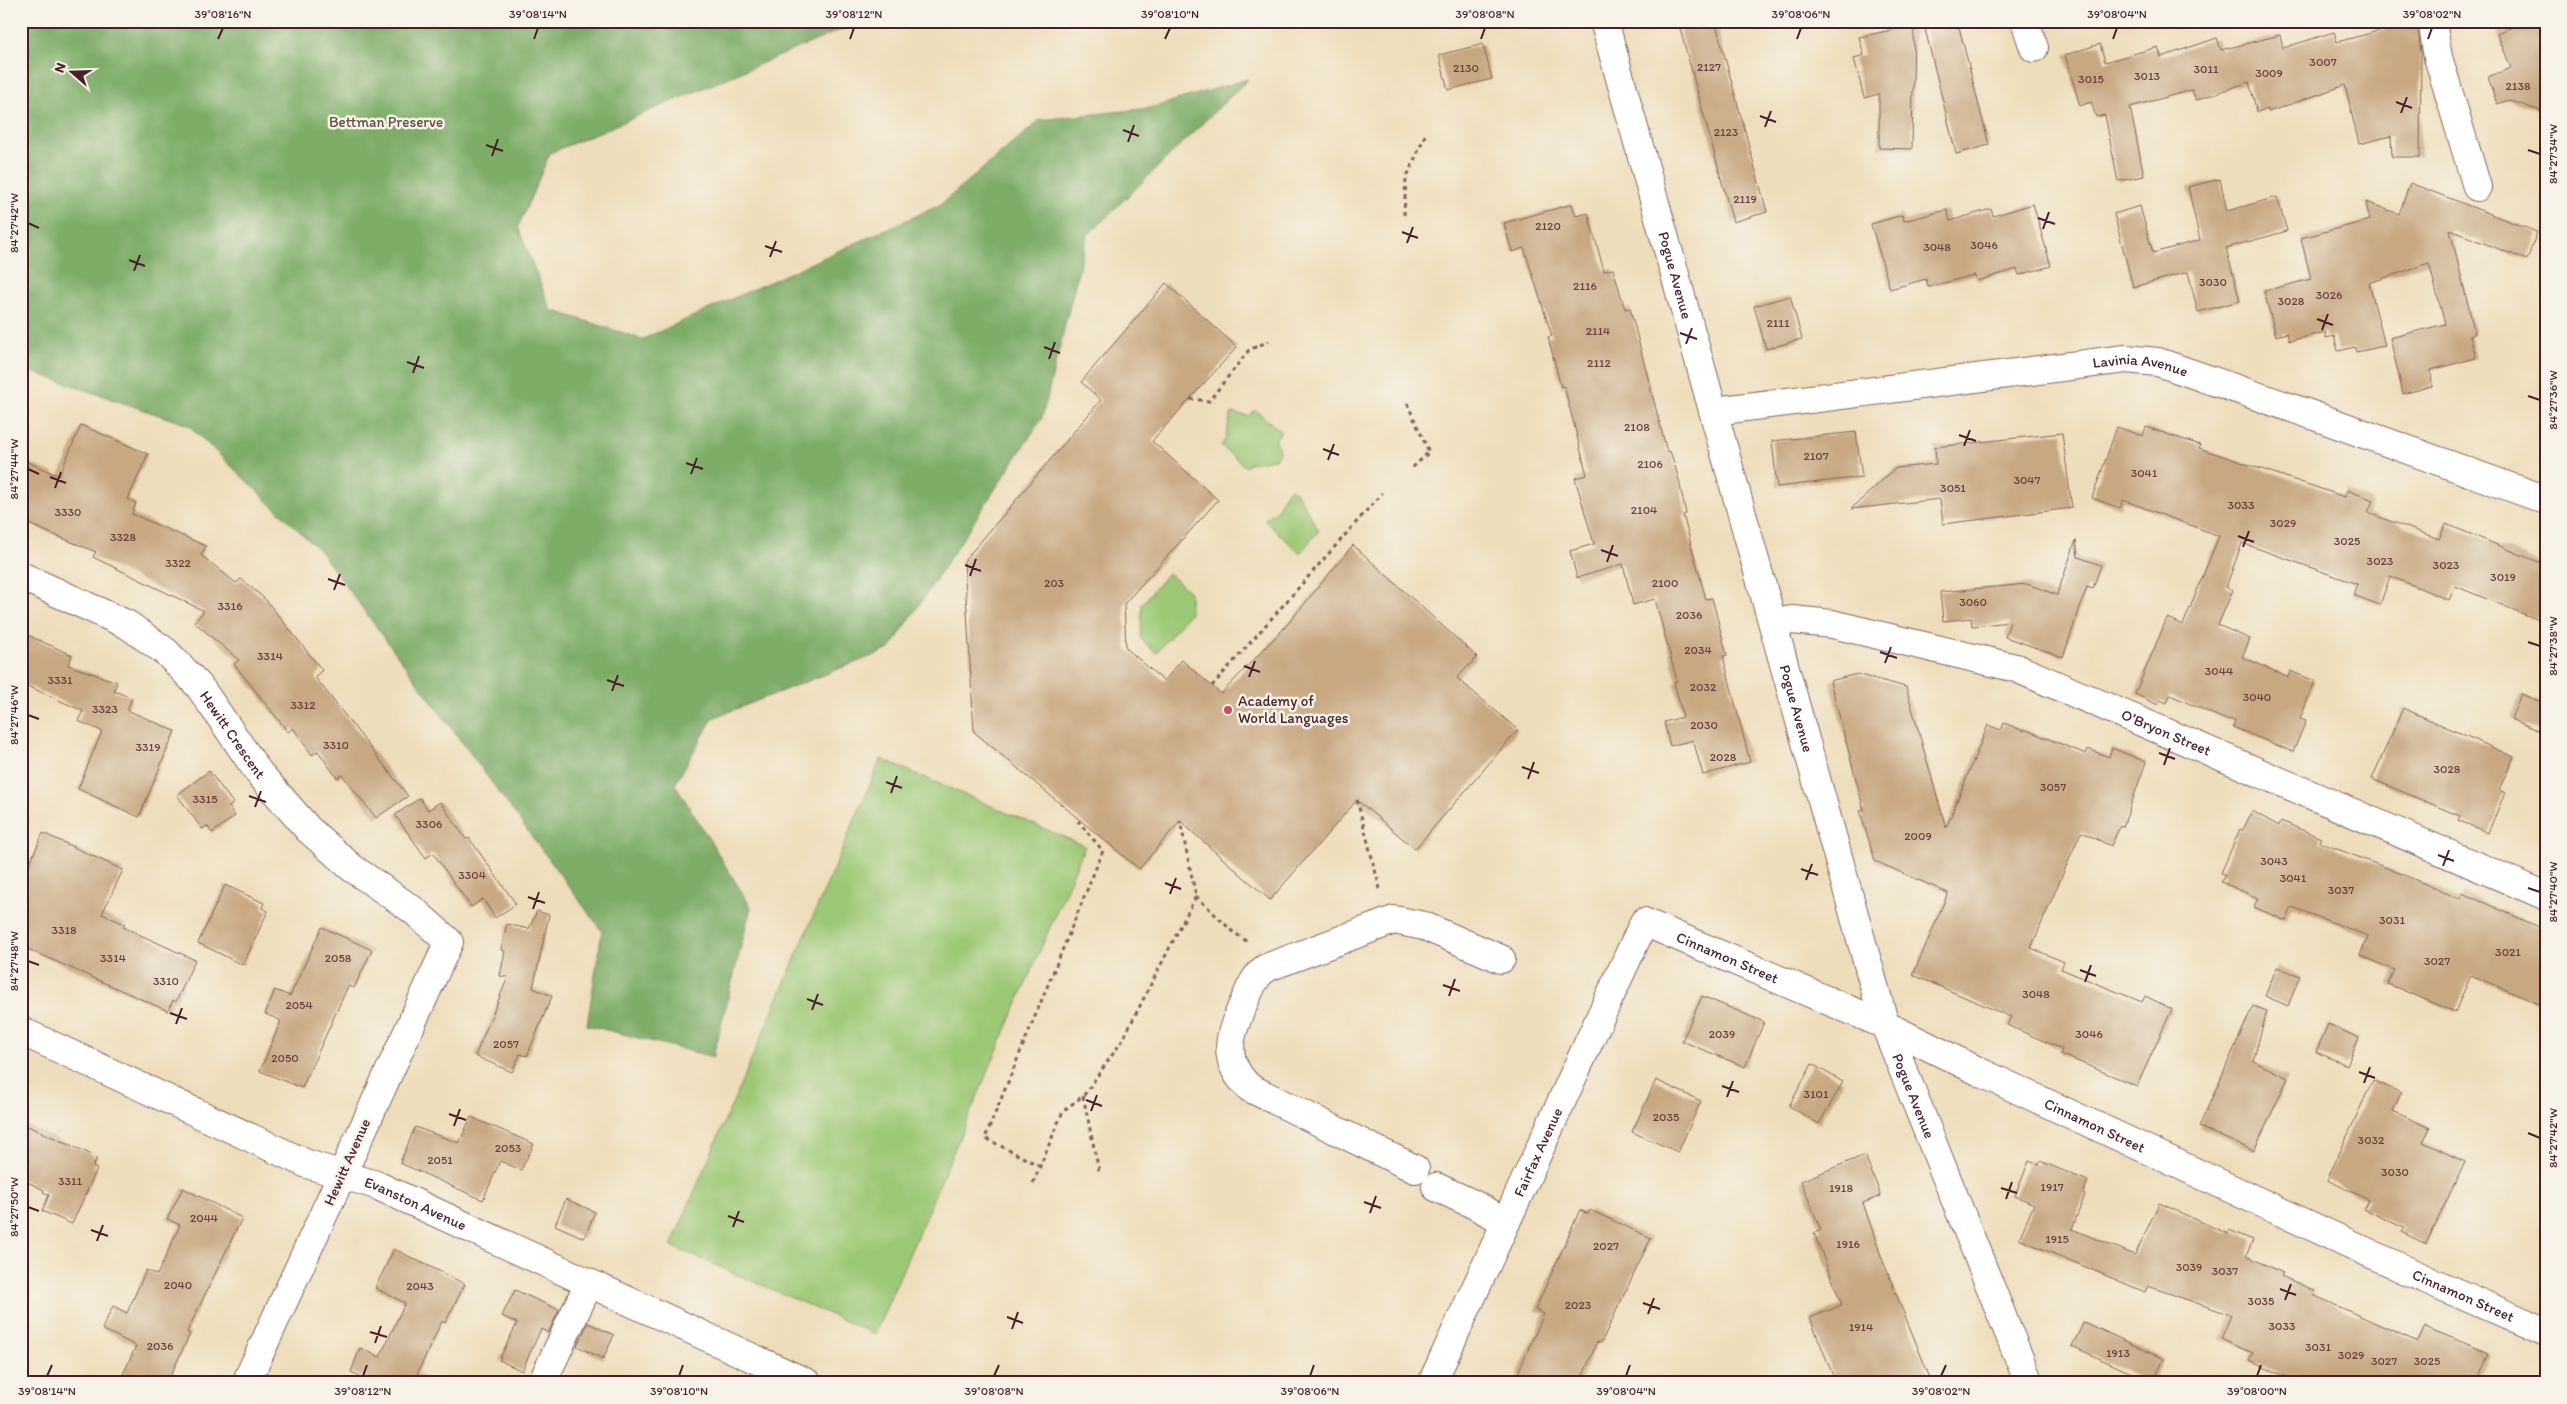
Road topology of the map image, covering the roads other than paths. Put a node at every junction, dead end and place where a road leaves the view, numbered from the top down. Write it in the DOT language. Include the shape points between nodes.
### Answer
graph roads {
  1 [pos="1604,21"];
  2 [pos="2025,21"];
  3 [pos="2432,21"];
  4 [pos="2034,48"];
  5 [pos="2477,188"];
  6 [pos="1715,411"];
  7 [pos="2546,500"];
  8 [pos="21,576"];
  9 [pos="1772,623"];
  10 [pos="2546,896"];
  11 [pos="1644,922"];
  12 [pos="449,942"];
  13 [pos="1501,959"];
  14 [pos="1885,1025"];
  15 [pos="21,1031"];
  16 [pos="1415,1169"];
  17 [pos="340,1175"];
  18 [pos="1436,1188"];
  19 [pos="1506,1222"];
  20 [pos="589,1283"];
  21 [pos="2546,1332"];
  22 [pos="246,1383"];
  23 [pos="542,1383"];
  24 [pos="807,1383"];
  25 [pos="1432,1383"];
  26 [pos="2029,1383"];
  1 -- 6 [label="street, Pogue Avenue"];
  2 -- 4 [label="street"];
  3 -- 5 [label="street" via="2438,57"];
  6 -- 7 [label="street, Lavinia Avenue" via="2126,359 2158,362"];
  6 -- 9 [label="street, Pogue Avenue"];
  8 -- 12 [label="street, Hewitt Crescent" via="128,626 166,652 199,686 258,773 308,829 352,868 413,910"];
  9 -- 10 [label="street, O’Bryon Street" via="1792,620 1832,624 2016,668"];
  9 -- 14 [label="street, Pogue Avenue"];
  11 -- 14 [label="street, Cinnamon Street"];
  11 -- 19 [label="street, Fairfax Avenue"];
  12 -- 17 [label="street, Hewitt Avenue"];
  13 -- 16 [label="street" via="1424,926 1394,920 1266,968 1257,975 1231,1032 1231,1056 1236,1076 1250,1088"];
  14 -- 21 [label="street, Cinnamon Street" via="2423,1278"];
  14 -- 26 [label="street, Pogue Avenue"];
  15 -- 17 [label="street, Evanston Avenue" via="306,1164"];
  17 -- 20 [label="street, Evanston Avenue" via="376,1185"];
  17 -- 22 [label="street, Hewitt Avenue"];
  18 -- 19 [label="street"];
  19 -- 25 [label="street, Fairfax Avenue"];
  20 -- 23 [label="street"];
  20 -- 24 [label="street, Evanston Avenue"];
}
